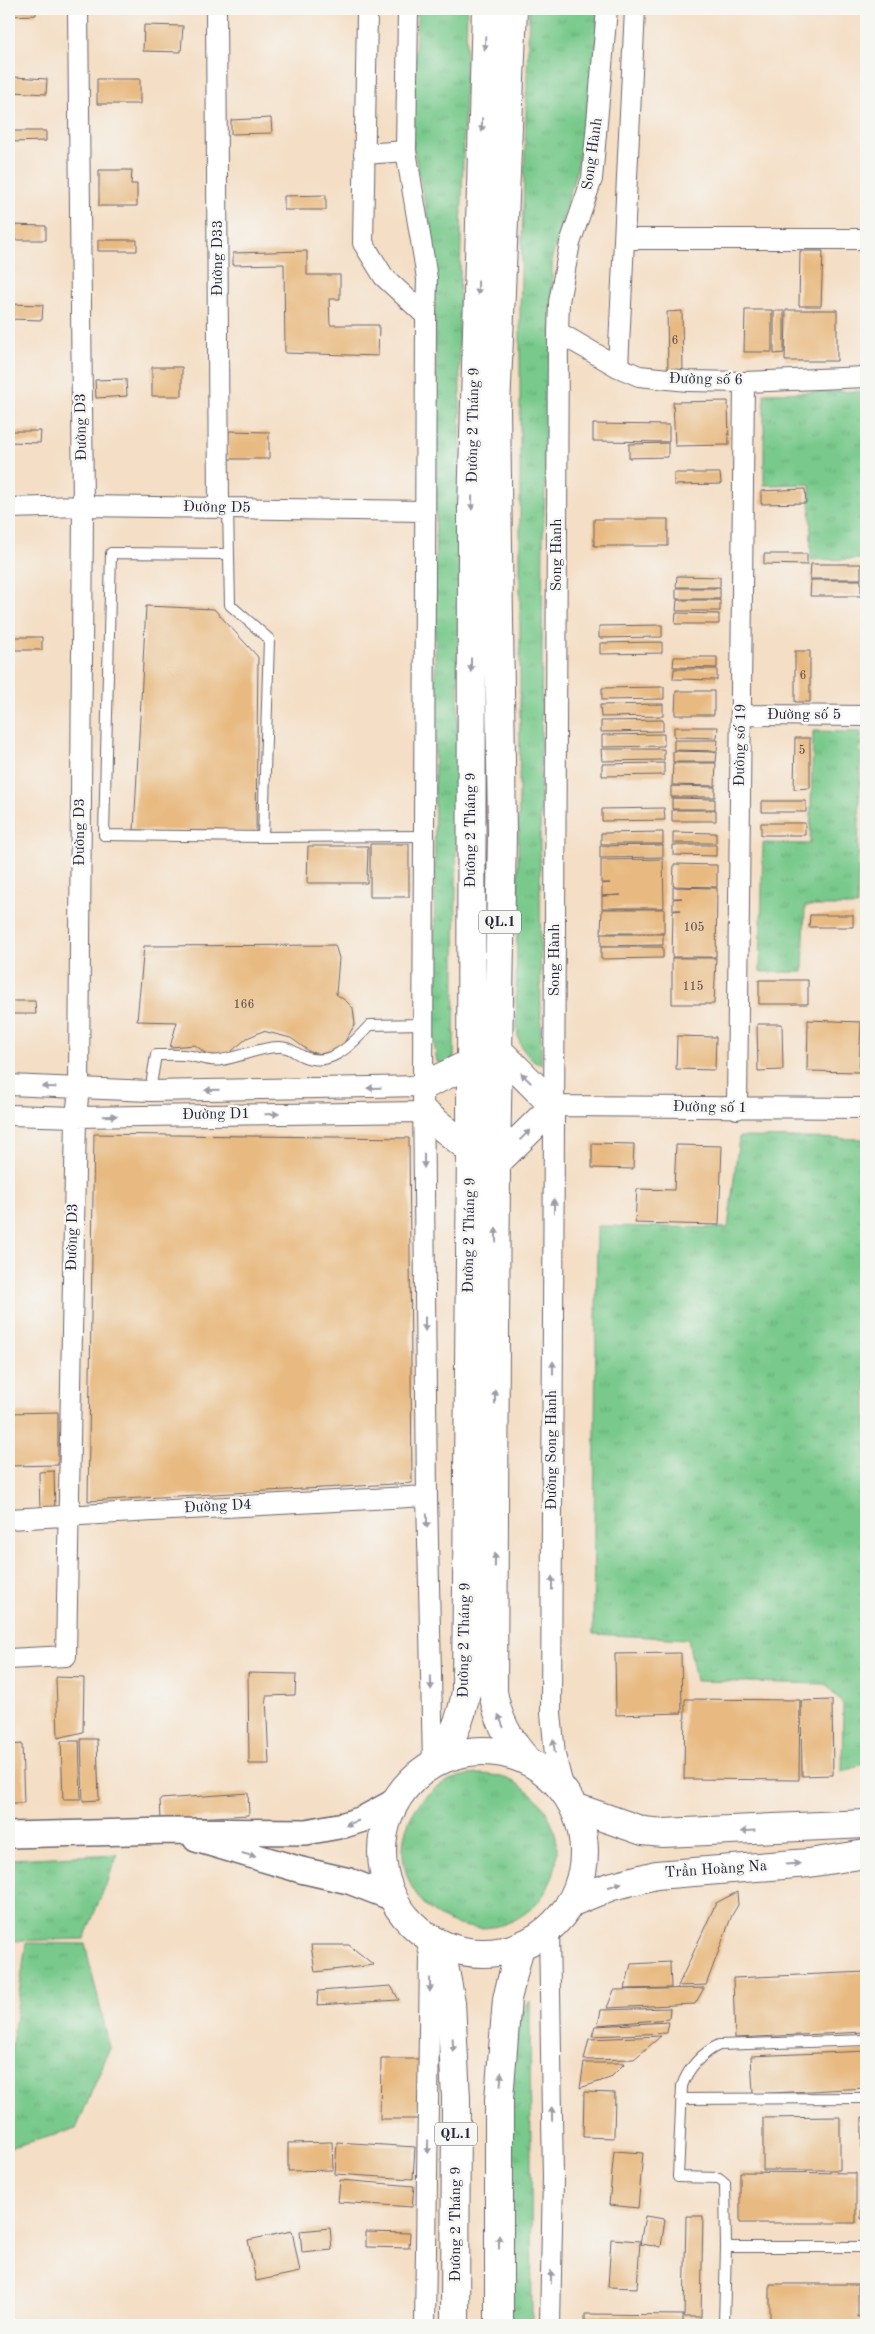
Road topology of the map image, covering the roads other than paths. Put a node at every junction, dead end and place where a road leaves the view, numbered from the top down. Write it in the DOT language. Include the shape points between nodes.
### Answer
graph roads {
  1 [pos="78,9"];
  2 [pos="216,9"];
  3 [pos="366,9"];
  4 [pos="408,9"];
  5 [pos="486,9"];
  6 [pos="513,9"];
  7 [pos="607,9"];
  8 [pos="635,9"];
  9 [pos="496,75"];
  10 [pos="406,151"];
  11 [pos="364,154"];
  12 [pos="624,238"];
  13 [pos="866,239"];
  14 [pos="426,316"];
  15 [pos="558,332"];
  16 [pos="618,367"];
  17 [pos="866,377"];
  18 [pos="744,382"];
  19 [pos="83,506"];
  20 [pos="9,508"];
  21 [pos="224,508"];
  22 [pos="426,511"];
  23 [pos="229,554"];
  24 [pos="741,715"];
  25 [pos="866,716"];
  26 [pos="424,836"];
  27 [pos="263,837"];
  28 [pos="423,1024"];
  29 [pos="498,1050"];
  30 [pos="471,1063"];
  31 [pos="9,1086"];
  32 [pos="79,1088"];
  33 [pos="150,1091"];
  34 [pos="423,1099"];
  35 [pos="554,1106"];
  36 [pos="866,1108"];
  37 [pos="737,1109"];
  38 [pos="9,1115"];
  39 [pos="76,1117"];
  40 [pos="471,1150"];
  41 [pos="496,1163"];
  42 [pos="426,1496"];
  43 [pos="68,1516"];
  44 [pos="9,1519"];
  45 [pos="9,1659"];
  46 [pos="528,1761"];
  47 [pos="433,1763"];
  48 [pos="569,1800"];
  49 [pos="396,1801"];
  50 [pos="866,1805"];
  51 [pos="866,1824"];
  52 [pos="834,1826"];
  53 [pos="169,1831"];
  54 [pos="9,1835"];
  55 [pos="866,1854"];
  56 [pos="829,1860"];
  57 [pos="866,1874"];
  58 [pos="393,1898"];
  59 [pos="570,1903"];
  60 [pos="548,1928"];
  61 [pos="433,1940"];
  62 [pos="520,1946"];
  63 [pos="866,2040"];
  64 [pos="866,2098"];
  65 [pos="681,2099"];
  66 [pos="726,2247"];
  67 [pos="866,2247"];
  68 [pos="425,2325"];
  69 [pos="456,2325"];
  70 [pos="499,2325"];
  71 [pos="550,2325"];
  72 [pos="724,2325"];
  1 -- 19 [label="street, Đường D3"];
  2 -- 21 [label="street, Đường D33"];
  3 -- 11 [label="street"];
  4 -- 10 [label="street"];
  5 -- 9 [label="main road, Đường 2 Tháng 9 / QL.1, one-way"];
  6 -- 9 [label="main road, Đường 2 Tháng 9 / QL.1"];
  7 -- 15 [label="street, Song Hành" via="592,179 570,243 559,302"];
  8 -- 12 [label="street"];
  9 -- 29 [label="main road, Đường 2 Tháng 9 / QL.1" via="496,408 502,833"];
  9 -- 30 [label="main road, Đường 2 Tháng 9 / QL.1, one-way" via="472,510"];
  10 -- 11 [label="street"];
  10 -- 14 [label="street" via="427,279"];
  11 -- 14 [label="street" via="363,243 384,277"];
  12 -- 13 [label="street"];
  12 -- 16 [label="street"];
  14 -- 22 [label="street"];
  15 -- 16 [label="street, Đường số 6"];
  15 -- 35 [label="street, Song Hành"];
  16 -- 18 [label="street, Đường số 6" via="638,376 659,379"];
  17 -- 18 [label="street, Đường số 6"];
  18 -- 24 [label="street, Đường số 19"];
  19 -- 20 [label="street, Đường D5"];
  19 -- 21 [label="street, Đường D5"];
  19 -- 32 [label="street, Đường D3"];
  21 -- 22 [label="street, Đường D5"];
  21 -- 23 [label="lane"];
  22 -- 26 [label="street"];
  23 -- 27 [label="lane" via="230,605 268,639"];
  23 -- 27 [label="lane" via="111,553 104,835"];
  24 -- 25 [label="street, Đường số 5"];
  24 -- 37 [label="street, Đường số 19"];
  26 -- 27 [label="lane"];
  26 -- 28 [label="street"];
  28 -- 33 [label="lane" via="370,1025 338,1055 324,1059 304,1056 280,1046 221,1060 156,1055"];
  28 -- 34 [label="street"];
  35 -- 29 [label="main road, one-way"];
  29 -- 41 [label="main road, Đường 2 Tháng 9 / QL.1"];
  30 -- 34 [label="main road"];
  30 -- 40 [label="main road, Đường 2 Tháng 9 / QL.1"];
  32 -- 31 [label="street, Đường D1, one-way"];
  32 -- 33 [label="street, Đường D1"];
  32 -- 39 [label="street, Đường D3"];
  34 -- 33 [label="street, Đường D1, one-way"];
  39 -- 34 [label="street, Đường D1, one-way"];
  34 -- 40 [label="main road"];
  34 -- 42 [label="street, one-way"];
  35 -- 37 [label="street, Đường số 1"];
  41 -- 35 [label="main road, one-way"];
  48 -- 35 [label="street, Đường Song Hành, one-way" via="555,1755 551,1713"];
  36 -- 37 [label="street, Đường số 1"];
  38 -- 39 [label="street, Đường D1"];
  39 -- 43 [label="street, Đường D3"];
  40 -- 47 [label="main road, Đường 2 Tháng 9 / QL.1" via="466,1691 456,1729"];
  46 -- 41 [label="main road, Đường 2 Tháng 9 / QL.1, one-way" via="504,1728 493,1691"];
  42 -- 43 [label="street, Đường D4"];
  42 -- 47 [label="street, one-way"];
  43 -- 44 [label="street, Đường D4"];
  43 -- 45 [label="street, Đường D3" via="66,1656"];
  46 -- 47 [label="main road" via="504,1753 479,1751"];
  46 -- 48 [label="main road" via="542,1769"];
  47 -- 49 [label="main road" via="405,1787"];
  52 -- 48 [label="main road, one-way" via="663,1833 643,1831"];
  48 -- 59 [label="main road" via="582,1831 584,1856 582,1873"];
  49 -- 53 [label="street, one-way" via="363,1819 326,1830"];
  49 -- 58 [label="main road" via="384,1833 382,1850 382,1866"];
  50 -- 52 [label="main road"];
  51 -- 52 [label="main road"];
  53 -- 54 [label="street"];
  53 -- 58 [label="street, one-way" via="348,1881"];
  55 -- 56 [label="main road, Trần Hoàng Na"];
  56 -- 57 [label="main road"];
  59 -- 56 [label="main road, Trần Hoàng Na, one-way" via="609,1886 656,1875"];
  58 -- 61 [label="main road" via="401,1913"];
  59 -- 60 [label="main road"];
  60 -- 62 [label="main road"];
  71 -- 60 [label="street, one-way" via="553,2178"];
  61 -- 62 [label="main road" via="456,1950 488,1953"];
  61 -- 68 [label="street, one-way" via="430,1956"];
  61 -- 69 [label="main road, Đường 2 Tháng 9 / QL.1, one-way" via="450,2002 456,2098"];
  70 -- 62 [label="main road, QL.1, one-way" via="499,2099 507,1999"];
  63 -- 65 [label="lane" via="719,2045 699,2059 686,2074"];
  64 -- 65 [label="lane"];
  65 -- 66 [label="lane" via="678,2177 723,2180"];
  66 -- 67 [label="lane"];
  66 -- 72 [label="lane"];
}
